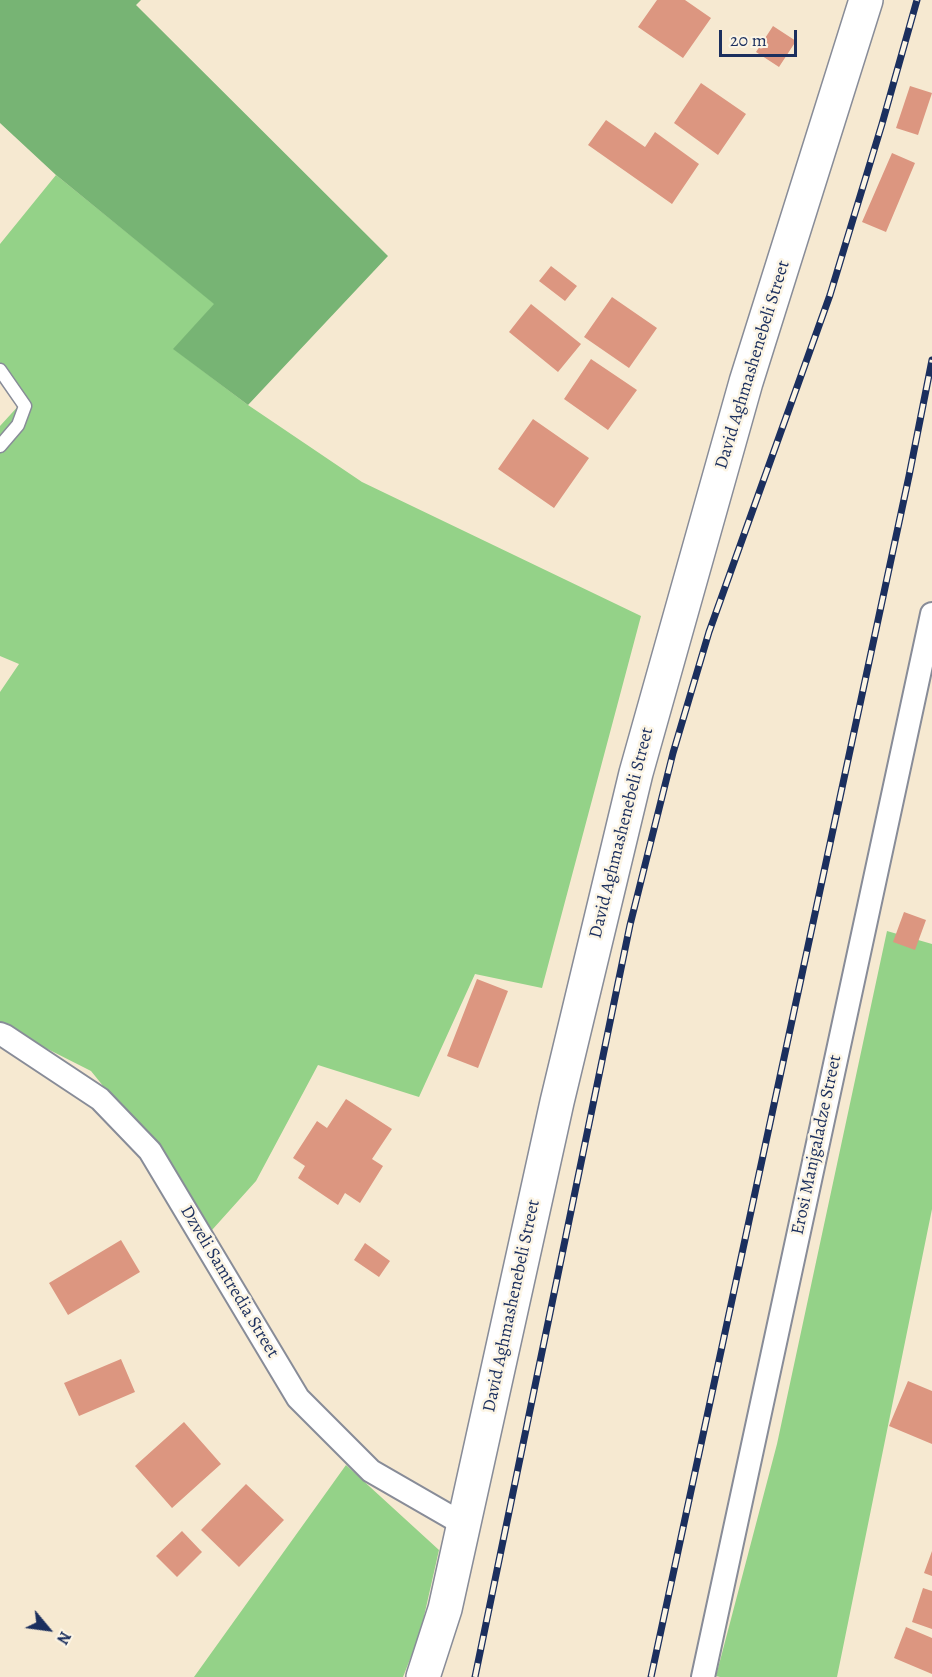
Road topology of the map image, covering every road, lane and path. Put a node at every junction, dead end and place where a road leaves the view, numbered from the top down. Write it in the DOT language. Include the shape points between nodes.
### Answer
graph roads {
  1 [pos="866,0"];
  2 [pos="0,370"];
  3 [pos="0,446"];
  4 [pos="932,614"];
  5 [pos="0,1034"];
  6 [pos="464,1524"];
  7 [pos="423,1677"];
  8 [pos="703,1677"];
  1 -- 6 [label="main road, David Aghmashenebeli Street" via="746,382 636,773 557,1102"];
  2 -- 3 [label="lane" via="25,406 18,425"];
  4 -- 8 [label="street, Erosi Manjgaladze Street"];
  5 -- 6 [label="street, Dzveli Samtredia Street" via="100,1099 150,1151 298,1398 371,1471"];
  6 -- 7 [label="main road, David Aghmashenebeli Street" via="445,1609"];
}
